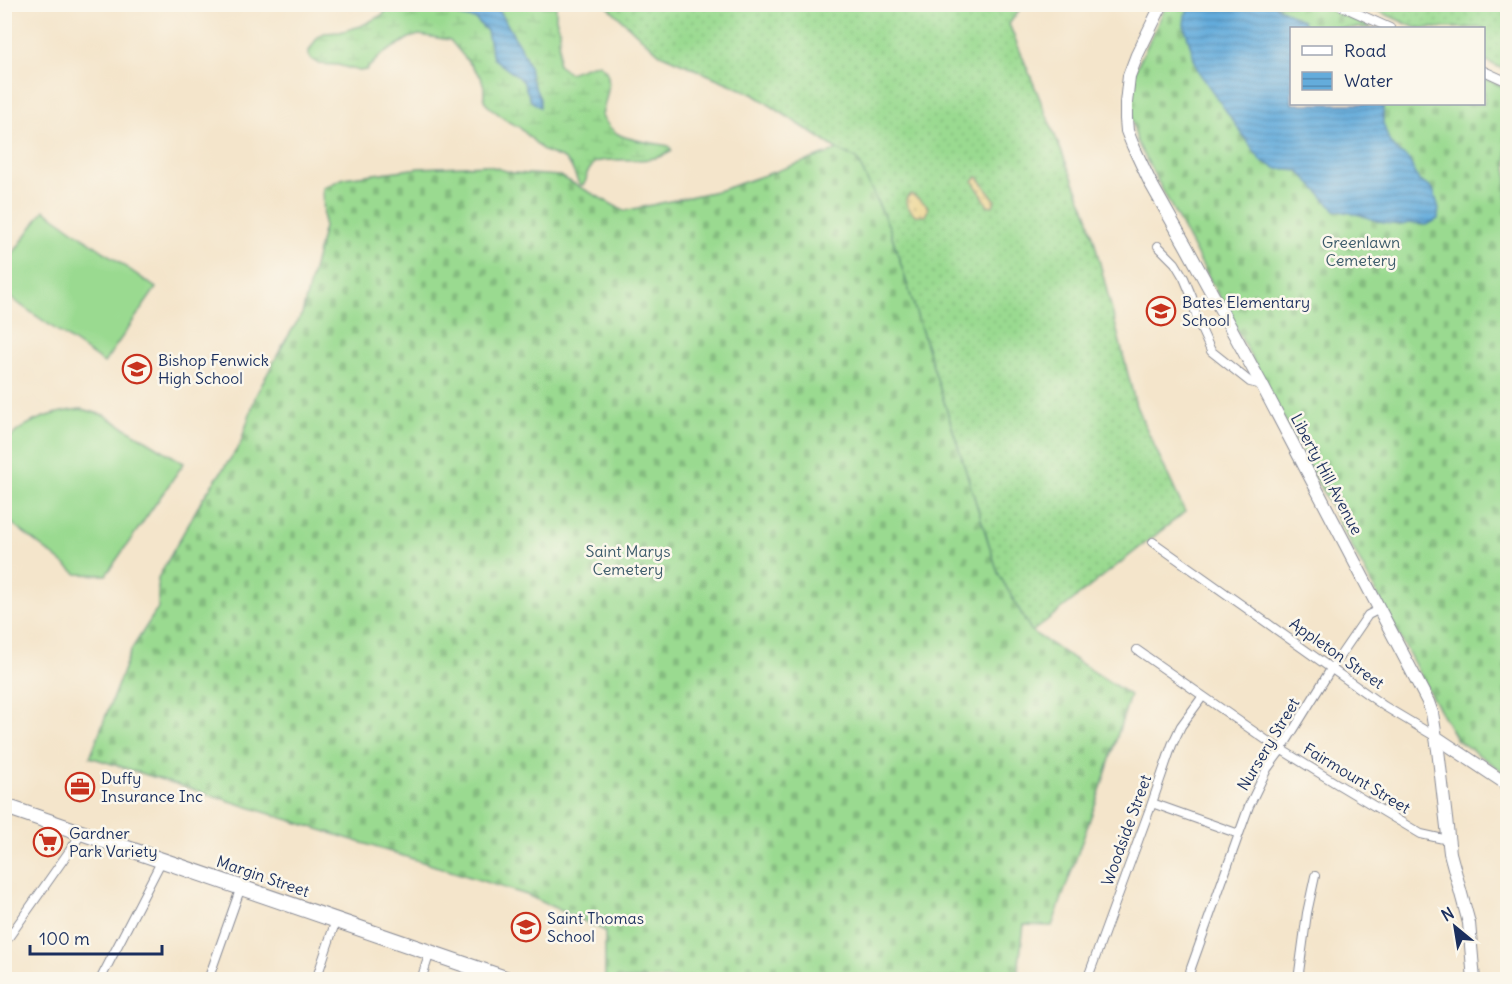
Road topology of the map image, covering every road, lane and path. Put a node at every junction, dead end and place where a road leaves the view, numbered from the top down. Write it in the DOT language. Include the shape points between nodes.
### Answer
graph roads {
  1 [pos="1162,4"];
  2 [pos="1337,4"];
  3 [pos="1388,27"];
  4 [pos="1485,72"];
  5 [pos="1508,82"];
  6 [pos="1158,246"];
  7 [pos="1262,385"];
  8 [pos="1153,542"];
  9 [pos="1380,609"];
  10 [pos="1137,650"];
  11 [pos="1331,669"];
  12 [pos="1203,696"];
  13 [pos="1436,737"];
  14 [pos="1281,750"];
  15 [pos="1508,785"];
  16 [pos="1152,803"];
  17 [pos="4,806"];
  18 [pos="82,832"];
  19 [pos="1239,834"];
  20 [pos="1448,840"];
  21 [pos="162,860"];
  22 [pos="1315,876"];
  23 [pos="241,887"];
  24 [pos="336,920"];
  25 [pos="4,944"];
  26 [pos="430,952"];
  27 [pos="100,980"];
  28 [pos="208,980"];
  29 [pos="316,980"];
  30 [pos="421,980"];
  31 [pos="510,980"];
  32 [pos="1087,980"];
  33 [pos="1188,980"];
  34 [pos="1298,980"];
  35 [pos="1474,980"];
  1 -- 7 [label="main road, Liberty Hill Avenue" via="1129,76 1127,131 1150,182"];
  2 -- 3 [label="street"];
  4 -- 5 [label="street"];
  6 -- 7 [label="street" via="1184,278 1211,351 1250,382"];
  7 -- 9 [label="main road, Liberty Hill Avenue"];
  8 -- 11 [label="street, Appleton Street"];
  9 -- 11 [label="street, Nursery Street" via="1368,615"];
  9 -- 13 [label="main road, Liberty Hill Avenue" via="1424,692"];
  10 -- 12 [label="street, Fairmount Street"];
  11 -- 13 [label="street, Appleton Street"];
  11 -- 14 [label="street, Nursery Street"];
  12 -- 14 [label="street, Fairmount Street"];
  12 -- 16 [label="street, Woodside Street" via="1177,734"];
  13 -- 15 [label="main road, Appleton Street"];
  13 -- 20 [label="main road, Liberty Hill Avenue"];
  14 -- 19 [label="street, Nursery Street" via="1261,780"];
  14 -- 20 [label="street, Fairmount Street" via="1421,834"];
  16 -- 19 [label="street"];
  16 -- 32 [label="street, Woodside Street"];
  17 -- 18 [label="highway, Margin Street"];
  18 -- 21 [label="highway, Margin Street"];
  18 -- 25 [label="street"];
  19 -- 33 [label="street, Nursery Street"];
  20 -- 35 [label="main road, Liberty Hill Avenue" via="1469,923"];
  21 -- 23 [label="highway, Margin Street"];
  21 -- 27 [label="street"];
  22 -- 34 [label="street"];
  23 -- 24 [label="highway, Margin Street"];
  23 -- 28 [label="street"];
  24 -- 26 [label="highway, Margin Street"];
  24 -- 29 [label="street"];
  26 -- 30 [label="street"];
  26 -- 31 [label="highway, Margin Street"];
}
